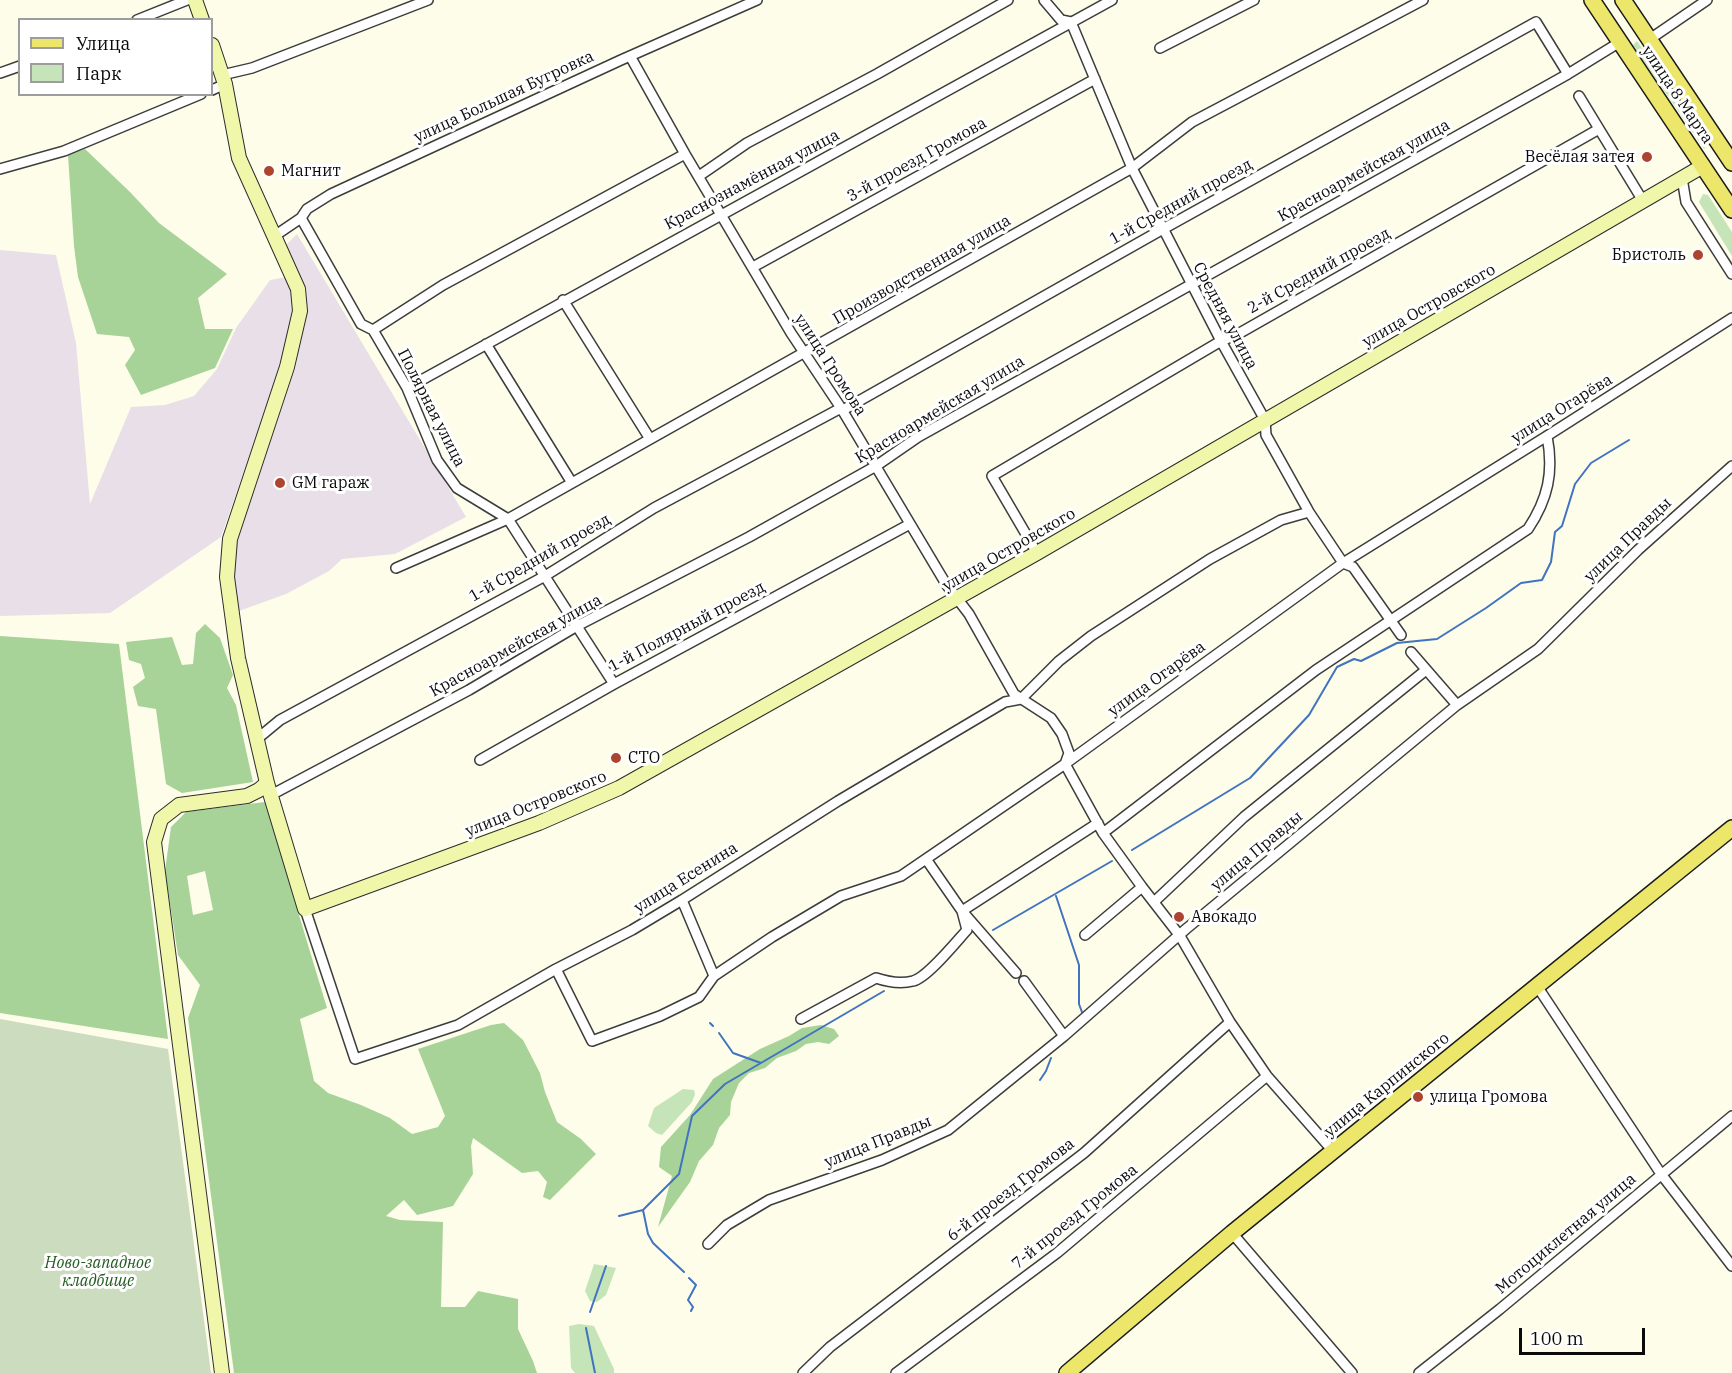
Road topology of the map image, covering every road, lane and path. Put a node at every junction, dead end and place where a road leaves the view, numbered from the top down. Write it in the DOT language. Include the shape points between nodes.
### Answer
graph roads {
  1 [pos="428,0"];
  2 [pos="757,0"];
  3 [pos="1008,0"];
  4 [pos="1044,0"];
  5 [pos="1112,0"];
  6 [pos="1254,0"];
  7 [pos="1423,0"];
  8 [pos="1592,0"];
  9 [pos="1623,0"];
  10 [pos="1707,0"];
  11 [pos="196,1"];
  12 [pos="143,18"];
  13 [pos="201,18"];
  14 [pos="1071,22"];
  15 [pos="1650,39"];
  16 [pos="1620,42"];
  17 [pos="1160,48"];
  18 [pos="213,50"];
  19 [pos="630,56"];
  20 [pos="18,67"];
  21 [pos="0,73"];
  22 [pos="1569,74"];
  23 [pos="1095,79"];
  24 [pos="220,83"];
  25 [pos="196,96"];
  26 [pos="1579,96"];
  27 [pos="1599,129"];
  28 [pos="685,154"];
  29 [pos="1729,158"];
  30 [pos="1703,166"];
  31 [pos="1132,168"];
  32 [pos="0,169"];
  33 [pos="699,176"];
  34 [pos="1682,178"];
  35 [pos="1643,201"];
  36 [pos="1732,210"];
  37 [pos="722,215"];
  38 [pos="301,218"];
  39 [pos="1163,229"];
  40 [pos="273,237"];
  41 [pos="753,267"];
  42 [pos="1732,274"];
  43 [pos="1191,283"];
  44 [pos="563,300"];
  45 [pos="1732,318"];
  46 [pos="373,330"];
  47 [pos="1221,341"];
  48 [pos="486,344"];
  49 [pos="806,353"];
  50 [pos="407,388"];
  51 [pos="842,409"];
  52 [pos="1265,420"];
  53 [pos="1547,436"];
  54 [pos="650,440"];
  55 [pos="876,466"];
  56 [pos="1732,466"];
  57 [pos="572,483"];
  58 [pos="1309,512"];
  59 [pos="508,519"];
  60 [pos="910,524"];
  61 [pos="1037,553"];
  62 [pos="1343,563"];
  63 [pos="396,568"];
  64 [pos="545,576"];
  65 [pos="956,599"];
  66 [pos="1390,621"];
  67 [pos="577,626"];
  68 [pos="1401,635"];
  69 [pos="1411,652"];
  70 [pos="1426,670"];
  71 [pos="614,684"];
  72 [pos="1020,699"];
  73 [pos="1458,705"];
  74 [pos="257,739"];
  75 [pos="480,760"];
  76 [pos="1065,764"];
  77 [pos="269,789"];
  78 [pos="1098,823"];
  79 [pos="1732,828"];
  80 [pos="1103,833"];
  81 [pos="926,859"];
  82 [pos="1142,887"];
  83 [pos="682,900"];
  84 [pos="1154,902"];
  85 [pos="305,909"];
  86 [pos="962,910"];
  87 [pos="1085,935"];
  88 [pos="1180,936"];
  89 [pos="556,969"];
  90 [pos="1016,973"];
  91 [pos="714,976"];
  92 [pos="1024,981"];
  93 [pos="1537,986"];
  94 [pos="801,1018"];
  95 [pos="1230,1022"];
  96 [pos="1064,1036"];
  97 [pos="1267,1076"];
  98 [pos="1732,1116"];
  99 [pos="1333,1151"];
  100 [pos="1661,1174"];
  101 [pos="1232,1233"];
  102 [pos="708,1244"];
  103 [pos="1732,1266"];
  104 [pos="222,1373"];
  105 [pos="803,1373"];
  106 [pos="896,1373"];
  107 [pos="1067,1373"];
  108 [pos="1352,1373"];
  109 [pos="1419,1373"];
  1 -- 24 [label="street"];
  2 -- 19 [label="street, улица Большая Бугровка"];
  3 -- 33 [label="street" via="747,143"];
  4 -- 14 [label="street" via="1061,20"];
  5 -- 14 [label="street, Краснознамённая улица"];
  6 -- 17 [label="street"];
  7 -- 31 [label="street, Производственная улица" via="1192,122"];
  8 -- 16 [label="main road, улица 8 Марта"];
  9 -- 15 [label="main road, улица 8 Марта"];
  10 -- 15 [label="street"];
  11 -- 12 [label="street"];
  11 -- 13 [label="street"];
  14 -- 23 [label="street, Средняя улица"];
  14 -- 37 [label="street, Краснознамённая улица"];
  15 -- 29 [label="main road, улица 8 Марта"];
  16 -- 22 [label="street, Красноармейская улица"];
  16 -- 30 [label="main road, улица 8 Марта"];
  18 -- 24 [label="street"];
  19 -- 28 [label="street, улица Громова"];
  19 -- 38 [label="street, улица Большая Бугровка" via="331,194"];
  20 -- 21 [label="street"];
  22 -- 39 [label="street, 1-й Средний проезд" via="1536,22"];
  22 -- 43 [label="street, Красноармейская улица"];
  23 -- 31 [label="street, Средняя улица"];
  23 -- 41 [label="street, 3-й проезд Громова"];
  24 -- 40 [label="street" via="239,158"];
  25 -- 32 [label="street" via="64,151"];
  26 -- 27 [label="street"];
  27 -- 35 [label="street"];
  27 -- 47 [label="street, 2-й Средний проезд"];
  28 -- 33 [label="street, улица Громова"];
  28 -- 46 [label="street" via="443,285"];
  29 -- 30 [label="main road"];
  30 -- 34 [label="street, улица Островского"];
  30 -- 36 [label="main road, улица 8 Марта"];
  31 -- 39 [label="street, Средняя улица"];
  31 -- 49 [label="street, Производственная улица"];
  33 -- 37 [label="street, улица Громова"];
  34 -- 35 [label="street, улица Островского"];
  34 -- 42 [label="street" via="1686,202"];
  35 -- 52 [label="street, улица Островского"];
  37 -- 41 [label="street, улица Громова"];
  37 -- 44 [label="street, Краснознамённая улица"];
  38 -- 40 [label="street, улица Большая Бугровка"];
  38 -- 46 [label="street, Полярная улица" via="361,324"];
  39 -- 43 [label="street, Средняя улица"];
  39 -- 51 [label="street, 1-й Средний проезд"];
  40 -- 74 [label="street" via="298,289 300,312 287,368 230,539 227,577 236,646"];
  41 -- 49 [label="street, улица Громова"];
  43 -- 47 [label="street, Средняя улица"];
  43 -- 55 [label="street, Красноармейская улица" via="918,437"];
  44 -- 48 [label="street, Краснознамённая улица"];
  44 -- 54 [label="street"];
  45 -- 53 [label="street, улица Огарёва"];
  46 -- 50 [label="street, Полярная улица"];
  47 -- 52 [label="street, Средняя улица"];
  47 -- 61 [label="street, 2-й Средний проезд" via="992,476"];
  48 -- 50 [label="street, Краснознамённая улица"];
  48 -- 57 [label="street"];
  49 -- 51 [label="street, улица Громова"];
  49 -- 54 [label="street, Производственная улица"];
  50 -- 59 [label="street, Полярная улица" via="437,460 457,488"];
  51 -- 55 [label="street, улица Громова"];
  51 -- 64 [label="street, 1-й Средний проезд" via="654,508"];
  52 -- 58 [label="street, Средняя улица" via="1266,435"];
  52 -- 61 [label="street, улица Островского"];
  53 -- 62 [label="street, улица Огарёва"];
  53 -- 66 [label="street" via="1551,458 1545,498 1528,529"];
  54 -- 57 [label="street, Производственная улица"];
  55 -- 60 [label="street, улица Громова"];
  55 -- 67 [label="street, Красноармейская улица"];
  56 -- 73 [label="street, улица Правды" via="1638,550 1538,649"];
  57 -- 59 [label="street, Производственная улица"];
  58 -- 62 [label="street, Средняя улица"];
  58 -- 72 [label="street" via="1281,520 1210,559 1091,636 1059,660"];
  59 -- 63 [label="street, Производственная улица"];
  59 -- 64 [label="street, Полярная улица"];
  60 -- 65 [label="street, улица Громова"];
  60 -- 71 [label="street, 1-й Полярный проезд"];
  61 -- 65 [label="street, улица Островского"];
  62 -- 66 [label="street, Средняя улица" via="1353,567"];
  62 -- 76 [label="street, улица Огарёва"];
  64 -- 67 [label="street, Полярная улица"];
  64 -- 74 [label="street, 1-й Средний проезд" via="280,720"];
  65 -- 72 [label="street, улица Громова"];
  65 -- 85 [label="street, улица Островского" via="620,788 538,823"];
  66 -- 68 [label="street, Средняя улица"];
  66 -- 80 [label="street" via="1316,670"];
  67 -- 71 [label="street, Полярная улица"];
  67 -- 77 [label="street, Красноармейская улица" via="469,690"];
  69 -- 70 [label="street"];
  70 -- 73 [label="street"];
  70 -- 84 [label="street" via="1244,817"];
  71 -- 75 [label="street, 1-й Полярный проезд"];
  72 -- 76 [label="street, улица Громова" via="1043,711 1057,726 1069,753"];
  72 -- 83 [label="street, улица Есенина" via="1005,702 857,789"];
  73 -- 88 [label="street, улица Правды"];
  74 -- 77 [label="street"];
  76 -- 78 [label="street, улица Громова"];
  76 -- 81 [label="street, улица Огарёва"];
  77 -- 85 [label="street"];
  77 -- 104 [label="street" via="247,796 179,805 160,819 154,842"];
  78 -- 80 [label="street, улица Громова"];
  78 -- 86 [label="street"];
  79 -- 93 [label="main road, улица Карпинского"];
  80 -- 82 [label="street, улица Громова"];
  81 -- 86 [label="street"];
  81 -- 91 [label="street, улица Огарёва" via="901,876 841,896"];
  82 -- 84 [label="street, улица Громова"];
  82 -- 87 [label="street"];
  83 -- 89 [label="street, улица Есенина"];
  83 -- 91 [label="street"];
  84 -- 88 [label="street, улица Громова"];
  85 -- 89 [label="street, улица Есенина" via="355,1059 458,1025"];
  86 -- 90 [label="street"];
  86 -- 94 [label="street" via="967,930 915,981 876,978"];
  88 -- 95 [label="street, улица Громова"];
  88 -- 96 [label="street, улица Правды"];
  89 -- 91 [label="street, улица Огарёва" via="592,1041 699,997"];
  92 -- 96 [label="street"];
  93 -- 99 [label="main road, улица Карпинского"];
  93 -- 100 [label="street"];
  95 -- 97 [label="street, улица Громова"];
  95 -- 105 [label="street, 6-й проезд Громова" via="1084,1153 830,1347"];
  96 -- 102 [label="street, улица Правды" via="948,1130 882,1160 769,1200 727,1225"];
  97 -- 99 [label="street, улица Громова"];
  97 -- 106 [label="street, 7-й проезд Громова" via="1057,1253"];
  98 -- 100 [label="street, Мотоциклетная улица"];
  99 -- 101 [label="main road, улица Карпинского"];
  100 -- 103 [label="street"];
  100 -- 109 [label="street, Мотоциклетная улица"];
  101 -- 107 [label="main road, улица Карпинского"];
  101 -- 108 [label="street"];
}
